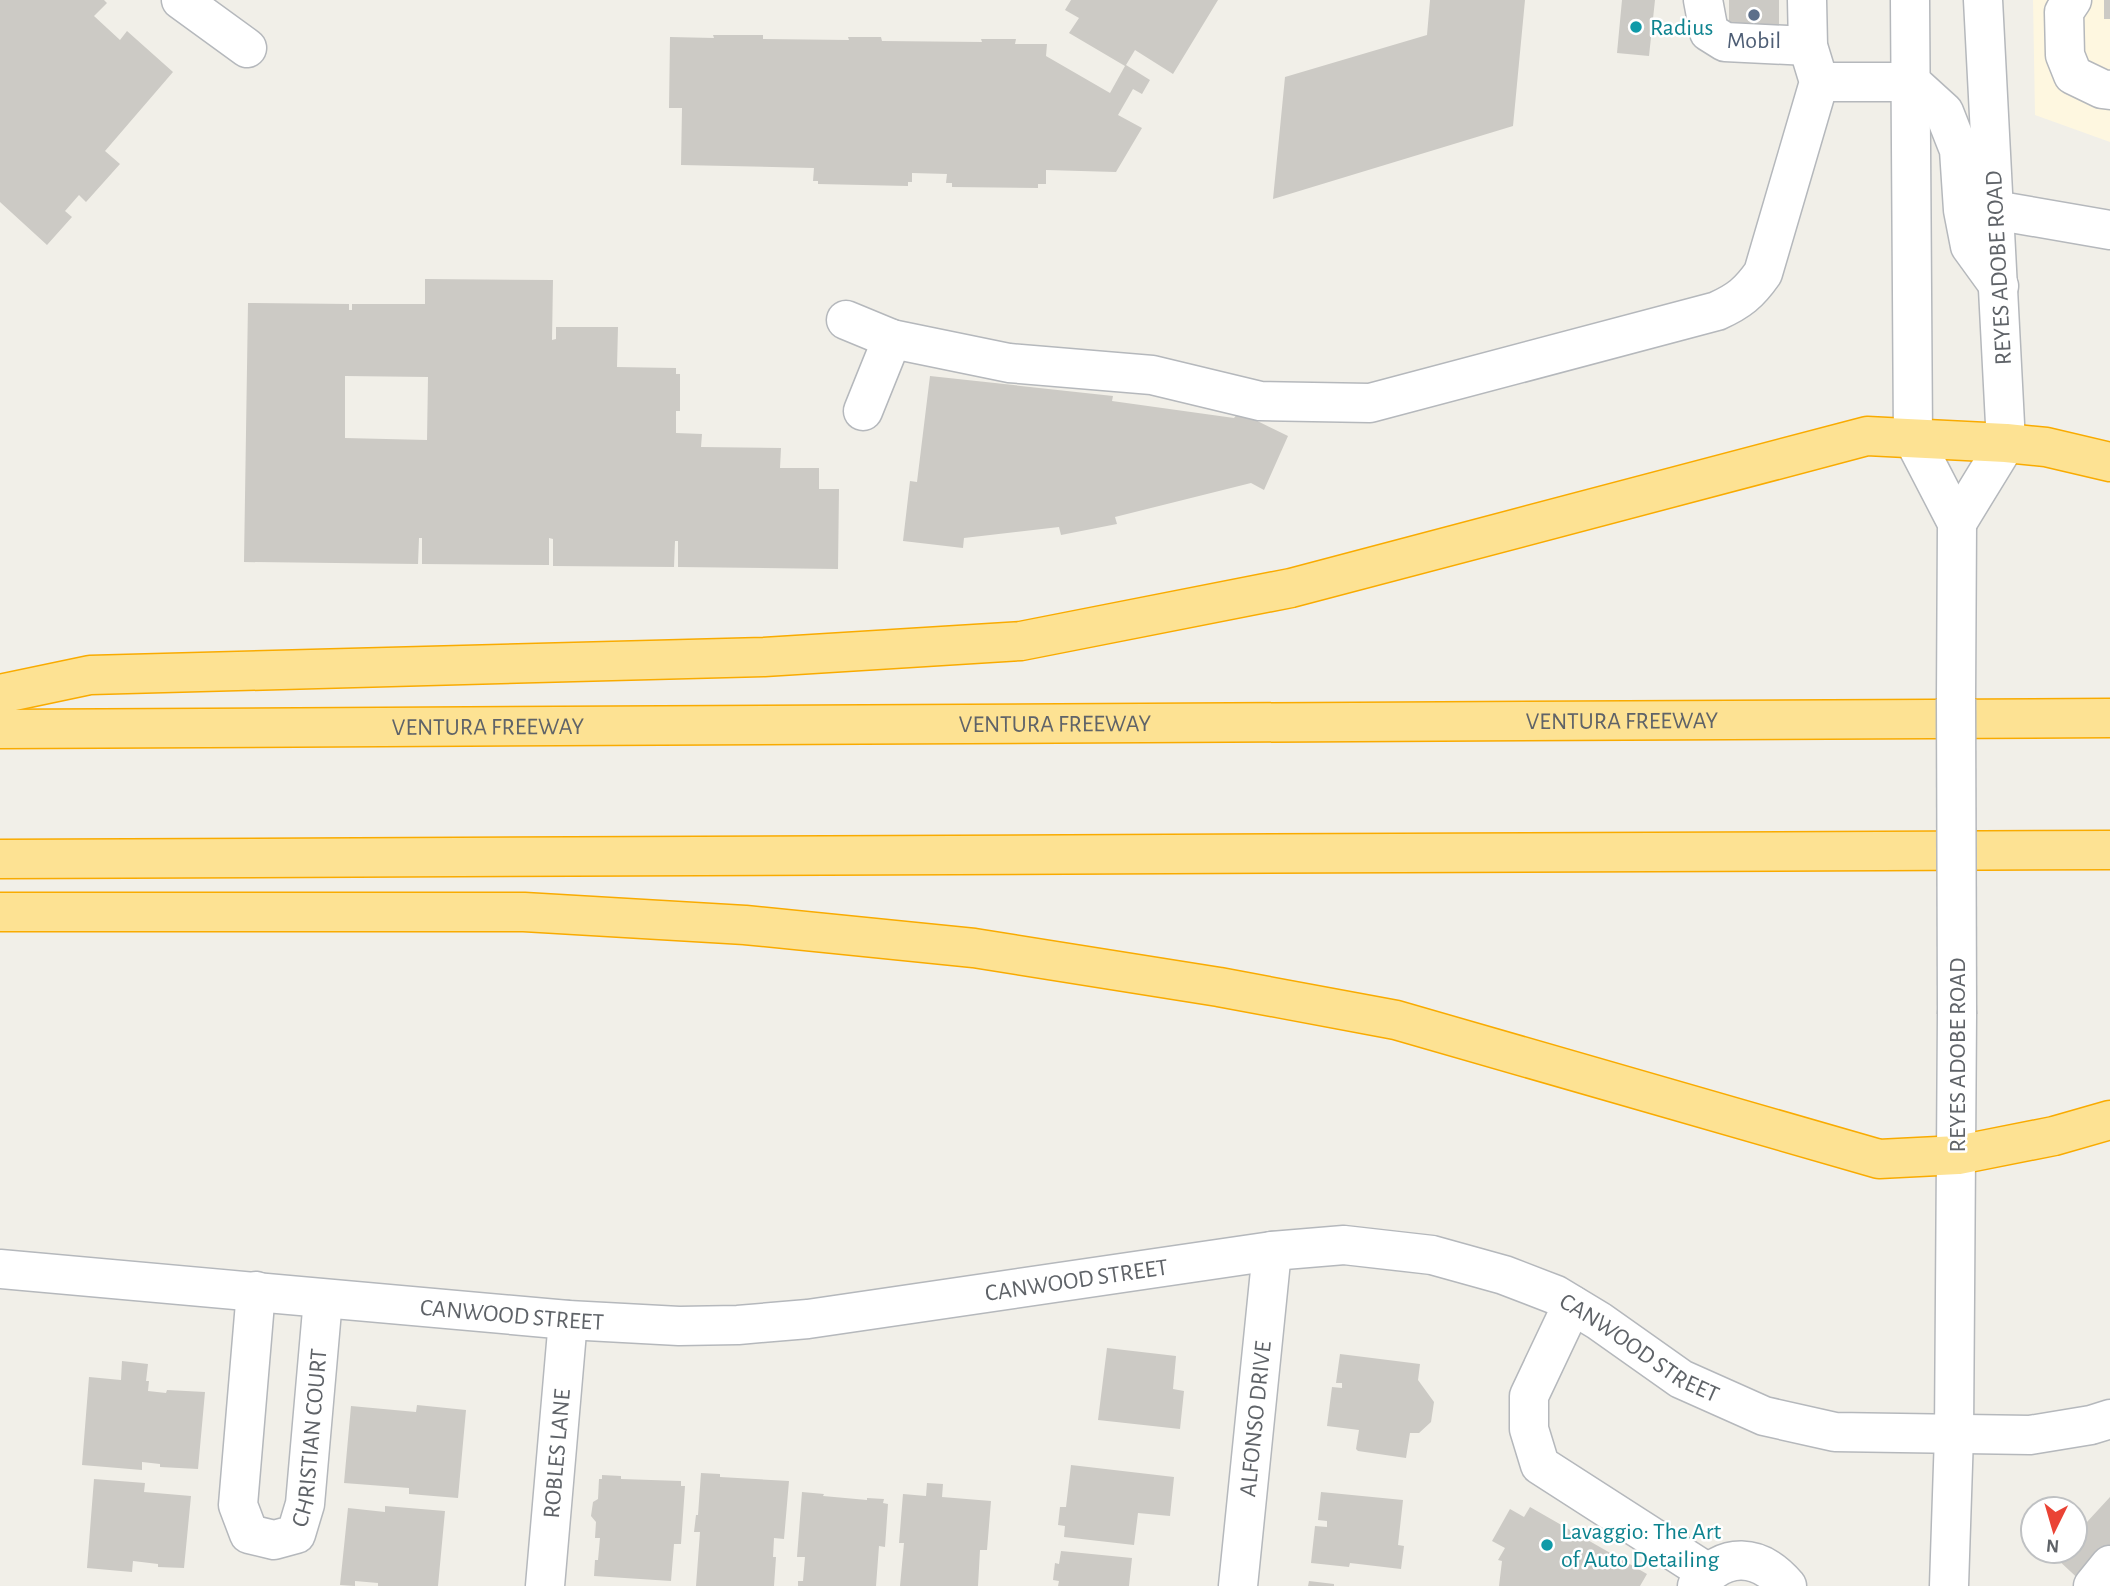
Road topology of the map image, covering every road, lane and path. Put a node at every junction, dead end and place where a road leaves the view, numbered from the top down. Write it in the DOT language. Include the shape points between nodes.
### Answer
graph roads {
  1 [pos="181,0"];
  2 [pos="1703,0"];
  3 [pos="1807,0"];
  4 [pos="1910,0"];
  5 [pos="1983,0"];
  6 [pos="2072,0"];
  7 [pos="1808,46"];
  8 [pos="247,48"];
  9 [pos="1819,82"];
  10 [pos="1911,82"];
  11 [pos="2110,90"];
  12 [pos="1994,210"];
  13 [pos="2110,230"];
  14 [pos="1999,286"];
  15 [pos="846,320"];
  16 [pos="892,339"];
  17 [pos="863,411"];
  18 [pos="1913,438"];
  19 [pos="2006,443"];
  20 [pos="2110,462"];
  21 [pos="1956,536"];
  22 [pos="0,694"];
  23 [pos="2110,718"];
  24 [pos="0,729"];
  25 [pos="2110,850"];
  26 [pos="0,859"];
  27 [pos="0,912"];
  28 [pos="2110,1120"];
  29 [pos="1958,1155"];
  30 [pos="1272,1251"];
  31 [pos="0,1269"];
  32 [pos="256,1292"];
  33 [pos="323,1299"];
  34 [pos="1572,1305"];
  35 [pos="568,1321"];
  36 [pos="2110,1419"];
  37 [pos="1954,1435"];
  38 [pos="2110,1565"];
  39 [pos="1703,1579"];
  40 [pos="545,1586"];
  41 [pos="1238,1586"];
  42 [pos="1787,1586"];
  43 [pos="1949,1586"];
  44 [pos="2093,1586"];
  1 -- 8 [label="street"];
  2 -- 7 [label="street" via="1709,32 1725,41"];
  3 -- 7 [label="street"];
  4 -- 10 [label="street, REYES ADOBE ROAD"];
  5 -- 12 [label="street, REYES ADOBE ROAD"];
  6 -- 11 [label="street" via="2064,12 2065,55 2073,75"];
  7 -- 9 [label="street"];
  9 -- 10 [label="street"];
  9 -- 16 [label="street" via="1763,273 1744,296 1717,311 1370,403 1261,401 1152,375 1009,363"];
  10 -- 14 [label="street" via="1944,112 1959,150 1970,246"];
  10 -- 18 [label="street, REYES ADOBE ROAD"];
  12 -- 13 [label="street"];
  12 -- 14 [label="street, REYES ADOBE ROAD"];
  14 -- 19 [label="street, REYES ADOBE ROAD"];
  15 -- 16 [label="street"];
  16 -- 17 [label="street"];
  18 -- 19 [label="highway"];
  18 -- 21 [label="street, REYES ADOBE ROAD"];
  18 -- 22 [label="highway" via="1867,436 1291,588 1021,641 764,657 90,675"];
  19 -- 20 [label="highway"];
  19 -- 21 [label="street"];
  21 -- 29 [label="street, REYES ADOBE ROAD, bridge"];
  23 -- 24 [label="highway, VENTURA FREEWAY"];
  25 -- 26 [label="highway"];
  27 -- 29 [label="highway" via="524,912 745,925 974,948 1396,1020 1879,1159"];
  28 -- 29 [label="highway"];
  29 -- 37 [label="street, REYES ADOBE ROAD"];
  30 -- 34 [label="street, CANWOOD STREET" via="1344,1245 1432,1255 1504,1275"];
  30 -- 35 [label="street, CANWOOD STREET" via="808,1319 679,1326"];
  30 -- 41 [label="street, ALFONSO DRIVE"];
  31 -- 32 [label="street, CANWOOD STREET"];
  32 -- 33 [label="street, CANWOOD STREET"];
  32 -- 33 [label="street, CHRISTIAN COURT" via="238,1505 249,1534 274,1540 296,1534 305,1504"];
  33 -- 35 [label="street, CANWOOD STREET"];
  34 -- 37 [label="street, CANWOOD STREET" via="1681,1379 1764,1416 1835,1432"];
  34 -- 39 [label="street" via="1530,1396 1529,1429 1540,1465"];
  35 -- 40 [label="street, ROBLES LANE"];
  36 -- 37 [label="street, CANWOOD STREET" via="2030,1435"];
  37 -- 43 [label="street, REYES ADOBE ROAD"];
  38 -- 44 [label="street"];
  39 -- 42 [label="street" via="1723,1564 1741,1560 1759,1563"];
}
